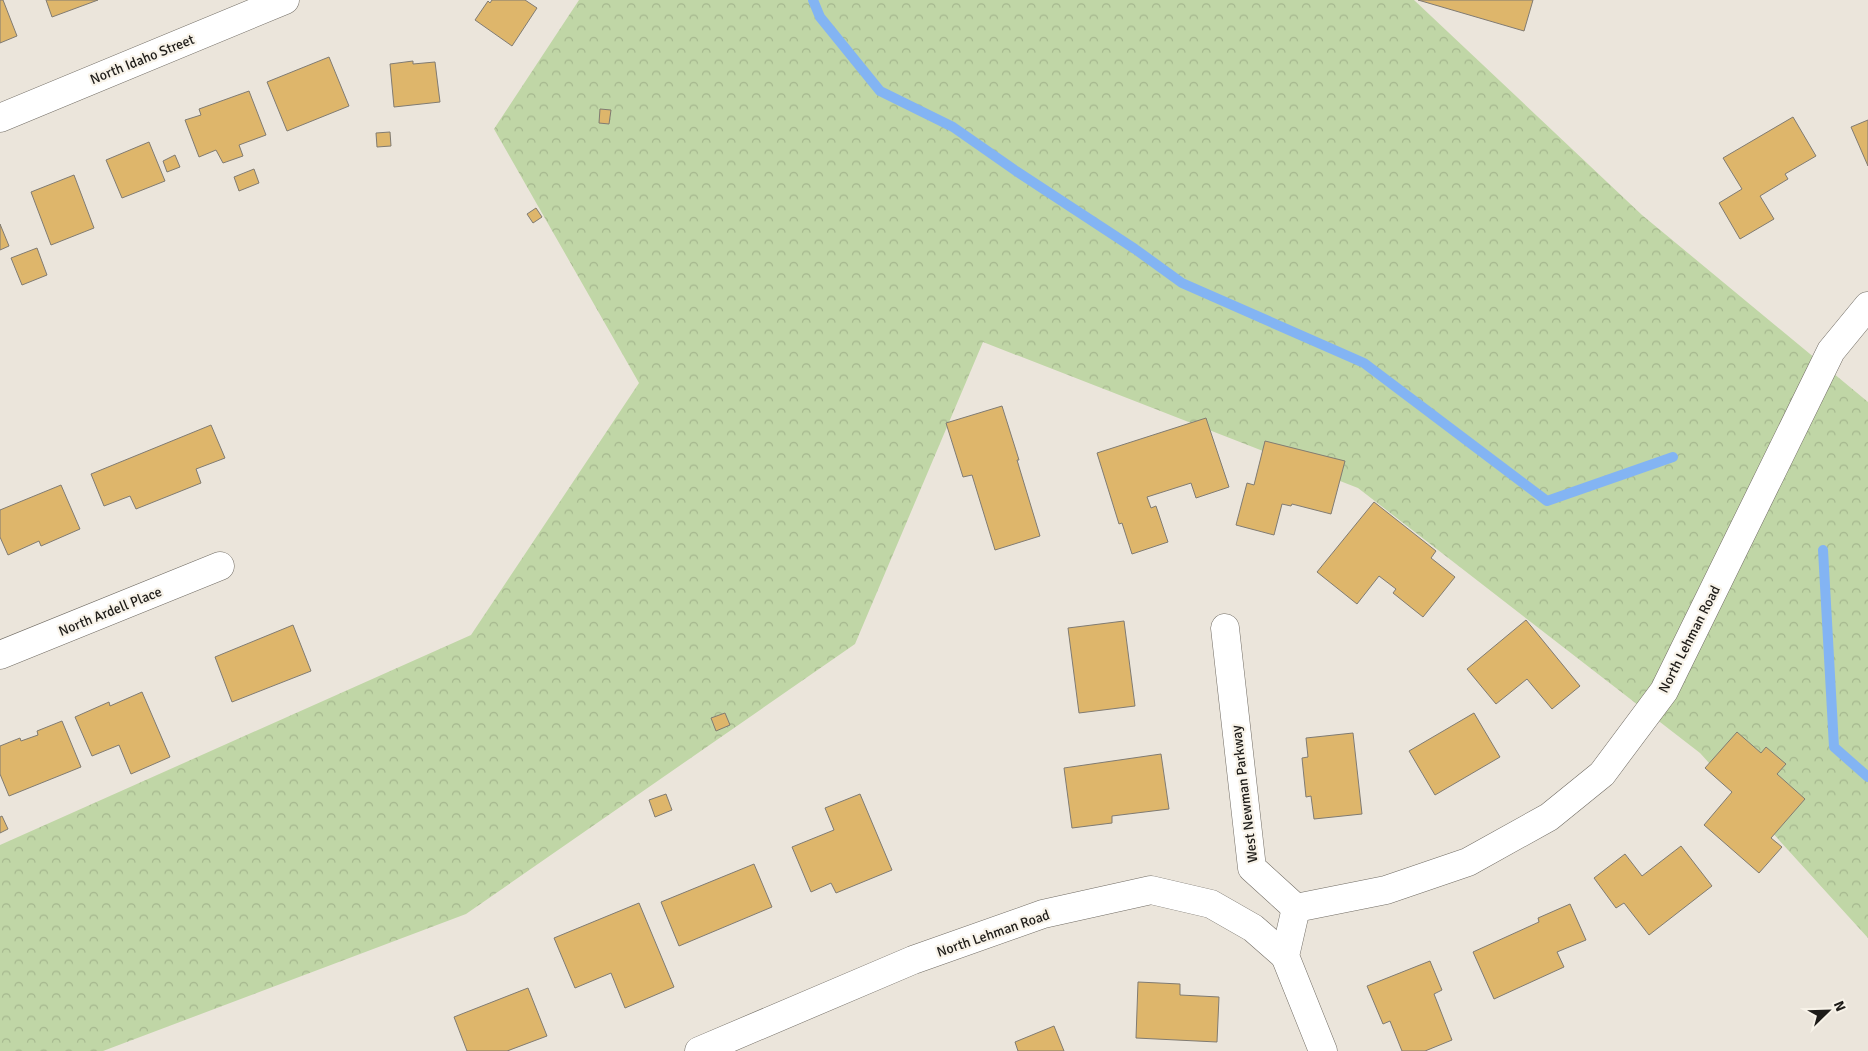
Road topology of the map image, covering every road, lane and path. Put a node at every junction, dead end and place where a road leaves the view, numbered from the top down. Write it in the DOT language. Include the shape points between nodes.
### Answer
graph roads {
  1 [pos="285,0"];
  2 [pos="0,118"];
  3 [pos="1868,306"];
  4 [pos="220,566"];
  5 [pos="1225,628"];
  6 [pos="0,655"];
  7 [pos="1296,908"];
  8 [pos="1285,956"];
  9 [pos="699,1051"];
  10 [pos="1323,1051"];
  1 -- 2 [label="street, North Idaho Street"];
  3 -- 7 [label="street, North Lehman Road" via="1830,351 1664,691 1602,774 1548,817 1468,862 1386,890"];
  4 -- 6 [label="street, North Ardell Place"];
  5 -- 7 [label="street, West Newman Parkway" via="1252,868"];
  7 -- 8 [label="street"];
  8 -- 9 [label="street, North Lehman Road" via="1253,928 1211,904 1151,890 1043,914 913,960"];
  8 -- 10 [label="street"];
}
